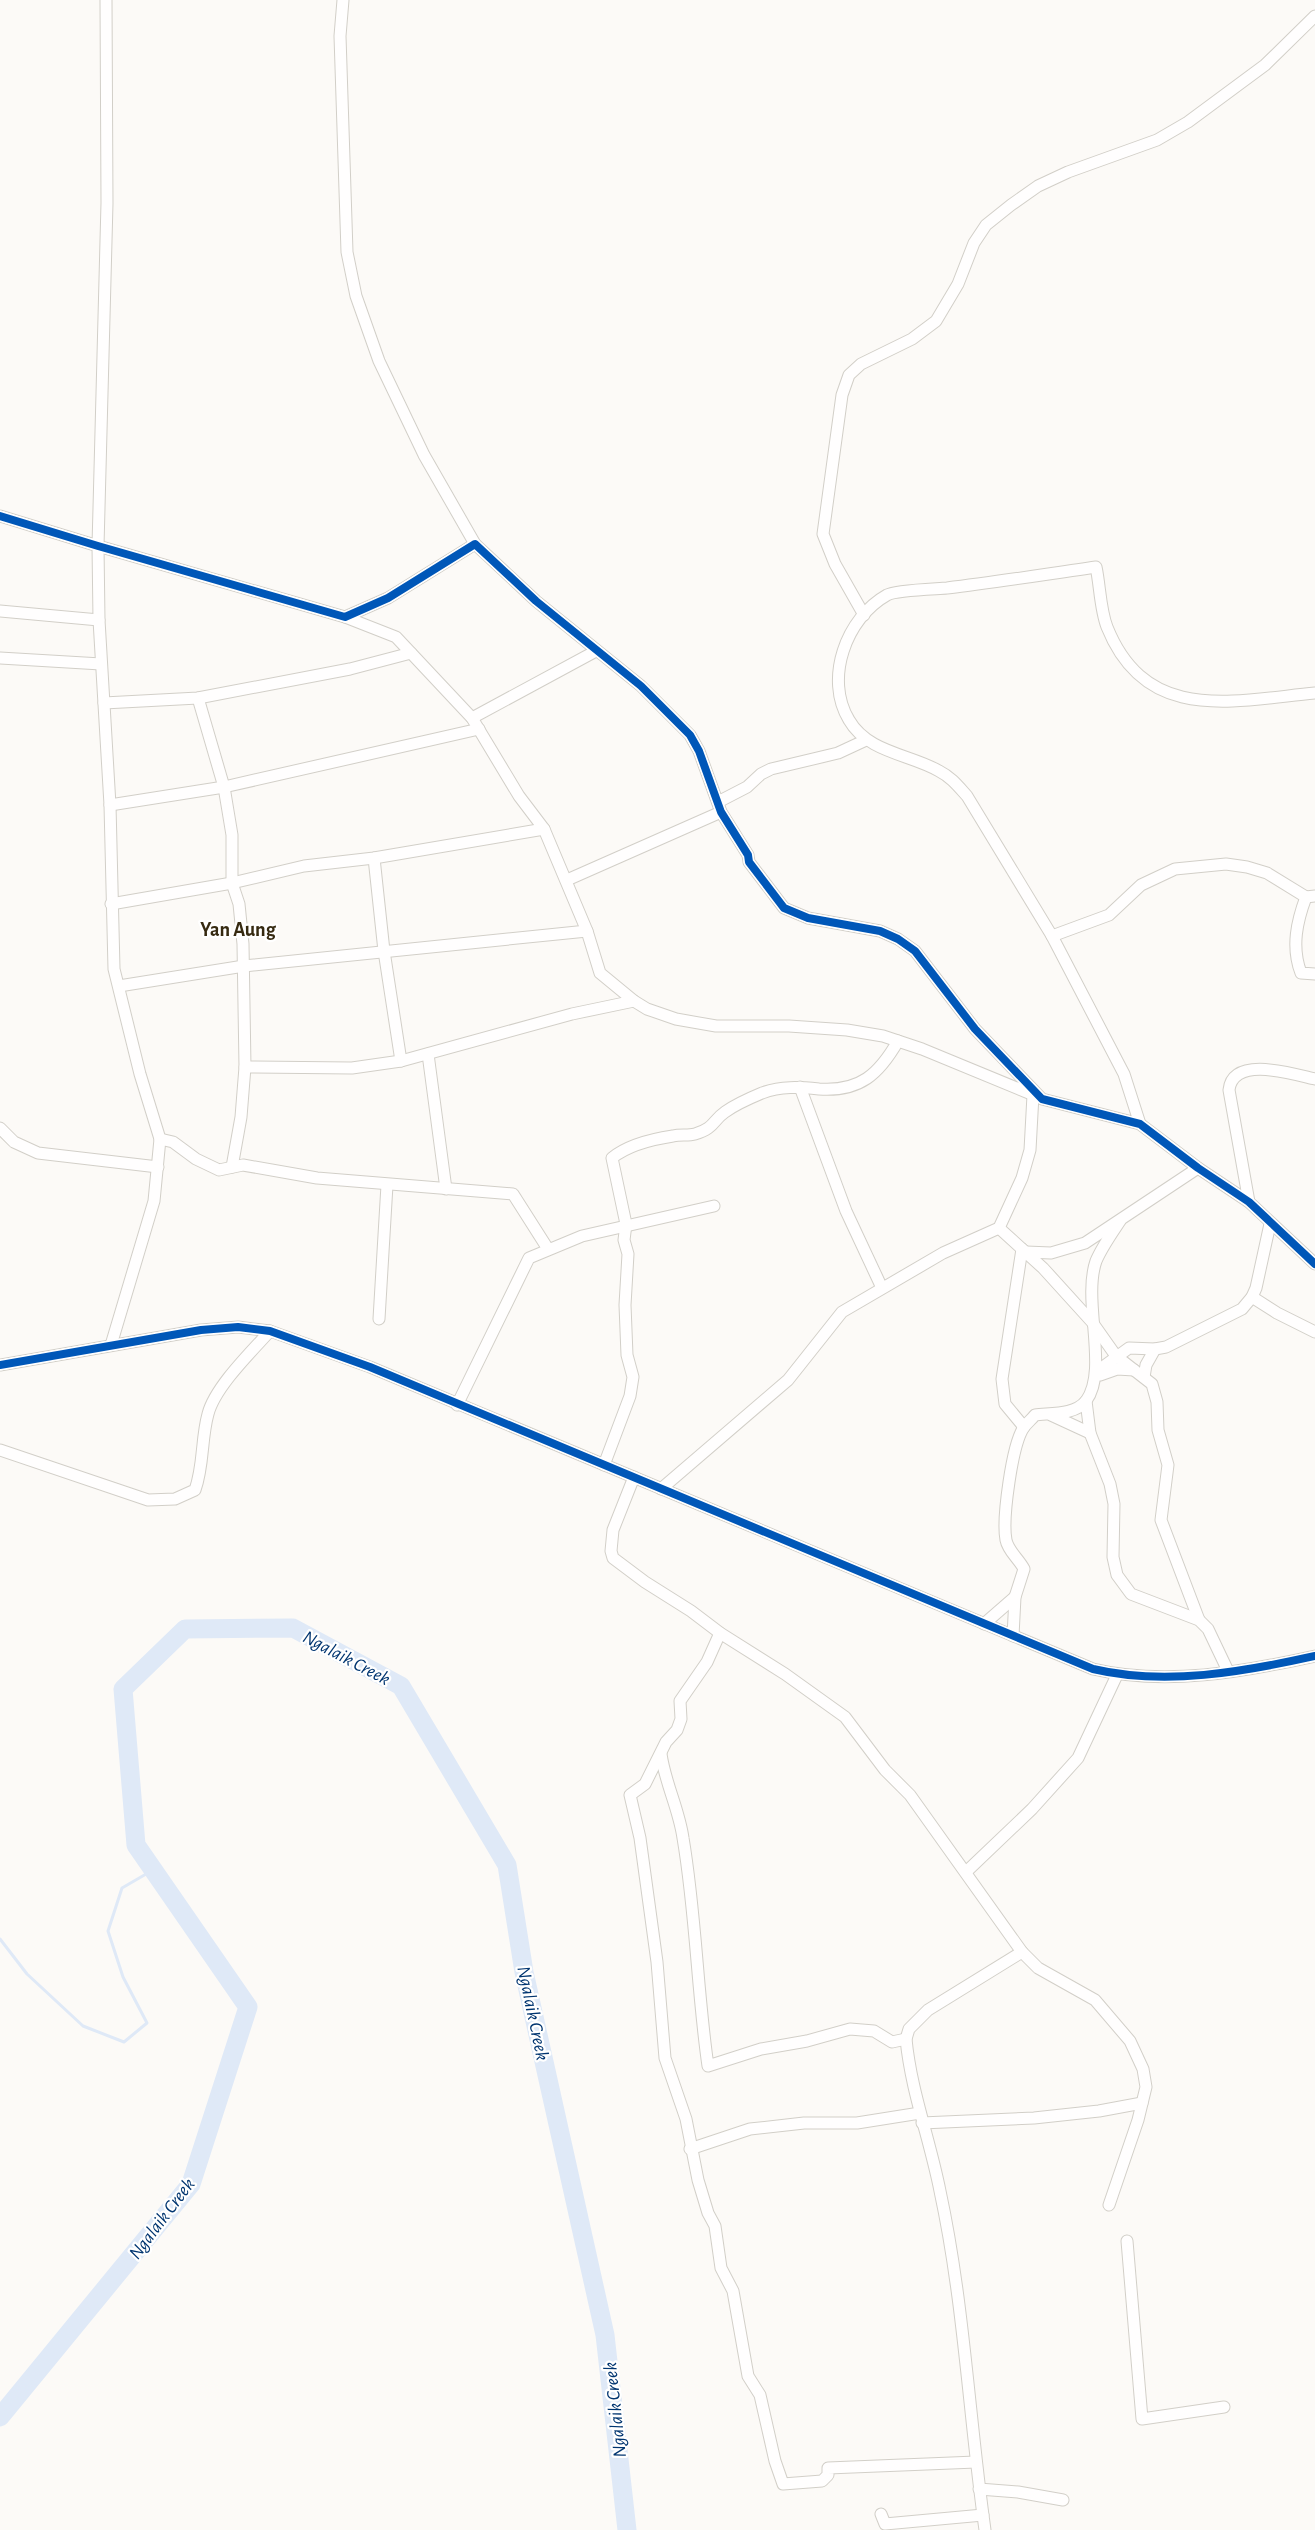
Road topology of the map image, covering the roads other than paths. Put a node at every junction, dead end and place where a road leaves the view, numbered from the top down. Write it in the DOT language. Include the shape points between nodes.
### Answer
graph roads {
  1 [pos="106,0"];
  2 [pos="343,0"];
  3 [pos="1315,16"];
  4 [pos="0,516"];
  5 [pos="475,544"];
  6 [pos="98,546"];
  7 [pos="0,611"];
  8 [pos="864,615"];
  9 [pos="345,617"];
  10 [pos="99,620"];
  11 [pos="596,651"];
  12 [pos="411,653"];
  13 [pos="0,658"];
  14 [pos="101,664"];
  15 [pos="1315,693"];
  16 [pos="198,698"];
  17 [pos="104,703"];
  18 [pos="472,718"];
  19 [pos="478,729"];
  20 [pos="866,740"];
  21 [pos="224,788"];
  22 [pos="110,805"];
  23 [pos="720,807"];
  24 [pos="544,829"];
  25 [pos="374,858"];
  26 [pos="567,880"];
  27 [pos="232,883"];
  28 [pos="1310,897"];
  29 [pos="111,904"];
  30 [pos="588,931"];
  31 [pos="1052,936"];
  32 [pos="384,951"];
  33 [pos="244,966"];
  34 [pos="1315,974"];
  35 [pos="118,986"];
  36 [pos="634,1001"];
  37 [pos="898,1041"];
  38 [pos="428,1054"];
  39 [pos="401,1061"];
  40 [pos="245,1066"];
  41 [pos="1315,1079"];
  42 [pos="800,1087"];
  43 [pos="1038,1097"];
  44 [pos="1140,1124"];
  45 [pos="0,1128"];
  46 [pos="160,1139"];
  47 [pos="158,1167"];
  48 [pos="232,1167"];
  49 [pos="1198,1168"];
  50 [pos="387,1185"];
  51 [pos="446,1190"];
  52 [pos="1249,1202"];
  53 [pos="714,1206"];
  54 [pos="1120,1220"];
  55 [pos="626,1224"];
  56 [pos="1270,1224"];
  57 [pos="999,1228"];
  58 [pos="548,1250"];
  59 [pos="1024,1250"];
  60 [pos="1315,1264"];
  61 [pos="882,1288"];
  62 [pos="1252,1298"];
  63 [pos="379,1319"];
  64 [pos="1092,1322"];
  65 [pos="270,1331"];
  66 [pos="1315,1332"];
  67 [pos="111,1346"];
  68 [pos="1155,1349"];
  69 [pos="1116,1356"];
  70 [pos="0,1365"];
  71 [pos="1134,1370"];
  72 [pos="1095,1377"];
  73 [pos="1144,1377"];
  74 [pos="1086,1401"];
  75 [pos="457,1405"];
  76 [pos="1049,1414"];
  77 [pos="1024,1427"];
  78 [pos="1090,1433"];
  79 [pos="0,1450"];
  80 [pos="604,1465"];
  81 [pos="634,1478"];
  82 [pos="661,1489"];
  83 [pos="1015,1597"];
  84 [pos="1198,1620"];
  85 [pos="984,1624"];
  86 [pos="720,1633"];
  87 [pos="1013,1636"];
  88 [pos="1315,1656"];
  89 [pos="1228,1671"];
  90 [pos="1117,1675"];
  91 [pos="661,1754"];
  92 [pos="966,1872"];
  93 [pos="1022,1952"];
  94 [pos="906,2039"];
  95 [pos="1142,2103"];
  96 [pos="921,2118"];
  97 [pos="690,2149"];
  98 [pos="1109,2205"];
  99 [pos="1127,2241"];
  100 [pos="1224,2407"];
  101 [pos="976,2462"];
  102 [pos="979,2489"];
  103 [pos="1063,2500"];
  104 [pos="881,2514"];
  105 [pos="983,2515"];
  106 [pos="985,2530"];
  1 -- 6 [label="street" via="106,204"];
  2 -- 5 [label="street" via="340,36 347,252 356,296 378,361 424,455"];
  3 -- 8 [label="street" via="1265,65 1188,122 1157,140 1068,172 1011,204 986,225 974,243 958,284 936,321 926,331 861,364 849,375 842,395 823,534 835,564"];
  4 -- 6 [label="street"];
  5 -- 9 [label="street" via="388,598"];
  5 -- 11 [label="street"];
  6 -- 9 [label="street"];
  6 -- 10 [label="street"];
  7 -- 10 [label="street"];
  8 -- 15 [label="street" via="888,594 1000,582 1096,567 1106,626 1138,676 1167,693 1196,700 1226,702"];
  8 -- 20 [label="street" via="843,651 838,673 840,696 849,720"];
  9 -- 12 [label="street" via="396,637"];
  10 -- 14 [label="street"];
  11 -- 18 [label="street"];
  11 -- 23 [label="street" via="641,686 690,735"];
  12 -- 16 [label="street" via="350,669"];
  12 -- 18 [label="street"];
  13 -- 14 [label="street"];
  14 -- 17 [label="street"];
  16 -- 17 [label="street"];
  16 -- 21 [label="street"];
  17 -- 22 [label="street"];
  18 -- 19 [label="street"];
  19 -- 21 [label="street"];
  19 -- 24 [label="street" via="519,796"];
  20 -- 23 [label="street" via="838,753 771,769"];
  20 -- 31 [label="street" via="938,770 953,780 967,796"];
  21 -- 22 [label="street"];
  21 -- 27 [label="street" via="232,835"];
  22 -- 29 [label="street"];
  23 -- 26 [label="street"];
  23 -- 43 [label="street" via="749,862 784,908 808,918 880,932 915,951 975,1028"];
  24 -- 25 [label="street"];
  24 -- 26 [label="street"];
  25 -- 27 [label="street" via="304,866"];
  25 -- 32 [label="street"];
  26 -- 30 [label="street"];
  27 -- 29 [label="street"];
  27 -- 33 [label="street" via="239,904"];
  28 -- 31 [label="street" via="1267,873 1247,866 1226,864 1175,869 1141,885 1109,915"];
  28 -- 34 [label="street" via="1296,922 1296,947 1301,972"];
  29 -- 35 [label="street" via="114,969"];
  30 -- 32 [label="street"];
  30 -- 36 [label="street" via="600,973"];
  31 -- 44 [label="street" via="1124,1074"];
  32 -- 33 [label="street"];
  32 -- 39 [label="street"];
  33 -- 35 [label="street"];
  33 -- 40 [label="street"];
  35 -- 46 [label="street"];
  36 -- 37 [label="street" via="676,1019 716,1026 847,1030"];
  36 -- 38 [label="street" via="572,1014"];
  37 -- 42 [label="street" via="884,1064 855,1085 822,1089"];
  37 -- 43 [label="street"];
  38 -- 39 [label="street"];
  38 -- 51 [label="street"];
  39 -- 40 [label="street" via="352,1068"];
  40 -- 48 [label="street" via="241,1117"];
  41 -- 52 [label="street" via="1264,1069 1238,1074 1232,1079 1229,1090"];
  42 -- 55 [label="street" via="772,1089 724,1112 711,1128 693,1135 654,1139 612,1158"];
  42 -- 61 [label="street" via="846,1211"];
  43 -- 44 [label="street"];
  43 -- 57 [label="street" via="1022,1178"];
  44 -- 49 [label="street"];
  45 -- 47 [label="street" via="14,1142 38,1152"];
  46 -- 47 [label="street"];
  46 -- 48 [label="street" via="173,1142 196,1159 219,1170"];
  47 -- 67 [label="street" via="154,1200"];
  48 -- 50 [label="street" via="243,1164 317,1178"];
  49 -- 52 [label="street"];
  49 -- 54 [label="street"];
  50 -- 51 [label="street"];
  50 -- 63 [label="street"];
  51 -- 58 [label="street" via="513,1194"];
  52 -- 56 [label="street"];
  53 -- 55 [label="street"];
  54 -- 59 [label="street" via="1085,1243 1065,1250 1051,1253"];
  54 -- 64 [label="street" via="1096,1261"];
  55 -- 58 [label="street" via="582,1236"];
  55 -- 80 [label="street" via="626,1354 633,1377 630,1396"];
  56 -- 60 [label="street"];
  56 -- 62 [label="street"];
  57 -- 59 [label="street"];
  57 -- 61 [label="street" via="943,1253"];
  58 -- 75 [label="street" via="524,1263"];
  59 -- 64 [label="street"];
  59 -- 77 [label="street" via="1002,1379 1005,1404"];
  61 -- 82 [label="street" via="842,1312 788,1380"];
  62 -- 66 [label="street"];
  62 -- 68 [label="street" via="1242,1309 1177,1342"];
  64 -- 69 [label="street"];
  64 -- 72 [label="street"];
  65 -- 67 [label="street" via="238,1327 201,1330"];
  65 -- 75 [label="street" via="370,1367"];
  65 -- 79 [label="street" via="229,1377 208,1412 201,1473 195,1490 176,1499 148,1500"];
  67 -- 70 [label="street"];
  68 -- 69 [label="street" via="1129,1348"];
  68 -- 73 [label="street" via="1146,1364"];
  69 -- 71 [label="street"];
  69 -- 72 [label="street"];
  71 -- 72 [label="street" via="1109,1370"];
  71 -- 73 [label="street"];
  72 -- 74 [label="street"];
  73 -- 84 [label="street" via="1152,1384 1155,1393 1158,1430 1168,1465 1161,1520"];
  74 -- 76 [label="street" via="1078,1408"];
  74 -- 78 [label="street"];
  75 -- 80 [label="street"];
  76 -- 77 [label="street" via="1035,1415"];
  76 -- 78 [label="street"];
  77 -- 83 [label="street" via="1016,1446 1004,1521 1008,1547 1024,1569"];
  78 -- 84 [label="street" via="1110,1484 1114,1504 1113,1557 1117,1574 1131,1594"];
  80 -- 81 [label="street"];
  81 -- 82 [label="street"];
  81 -- 86 [label="street" via="613,1530 613,1558"];
  82 -- 85 [label="street"];
  83 -- 85 [label="street"];
  83 -- 87 [label="street"];
  84 -- 89 [label="street" via="1208,1629"];
  85 -- 87 [label="street"];
  86 -- 91 [label="street" via="707,1662 680,1701 681,1718 677,1730"];
  86 -- 92 [label="street" via="785,1674 845,1718 885,1770 910,1795"];
  87 -- 90 [label="street" via="1093,1670"];
  88 -- 89 [label="street"];
  89 -- 90 [label="street" via="1196,1676"];
  90 -- 92 [label="street" via="1078,1758 1032,1809"];
  91 -- 94 [label="street" via="683,1838 708,2066 761,2049 850,2029 874,2031 892,2042"];
  91 -- 97 [label="street" via="645,1784 630,1795 640,1838 657,1962 665,2058 686,2119"];
  92 -- 93 [label="street"];
  93 -- 94 [label="street" via="928,2010 909,2029"];
  93 -- 95 [label="street" via="1038,1968 1095,2000 1130,2041 1143,2069 1146,2087"];
  94 -- 96 [label="street"];
  95 -- 96 [label="street" via="1034,2118"];
  95 -- 98 [label="street"];
  96 -- 97 [label="street" via="804,2123 750,2129"];
  96 -- 101 [label="street" via="940,2191 962,2332"];
  97 -- 101 [label="street" via="708,2213 715,2226 722,2268 733,2291 748,2376 760,2395 775,2461 784,2484 822,2481 828,2475 828,2468"];
  99 -- 100 [label="street" via="1142,2419"];
  101 -- 102 [label="street"];
  102 -- 103 [label="street"];
  102 -- 105 [label="street"];
  104 -- 105 [label="street" via="885,2524"];
  105 -- 106 [label="street"];
}
